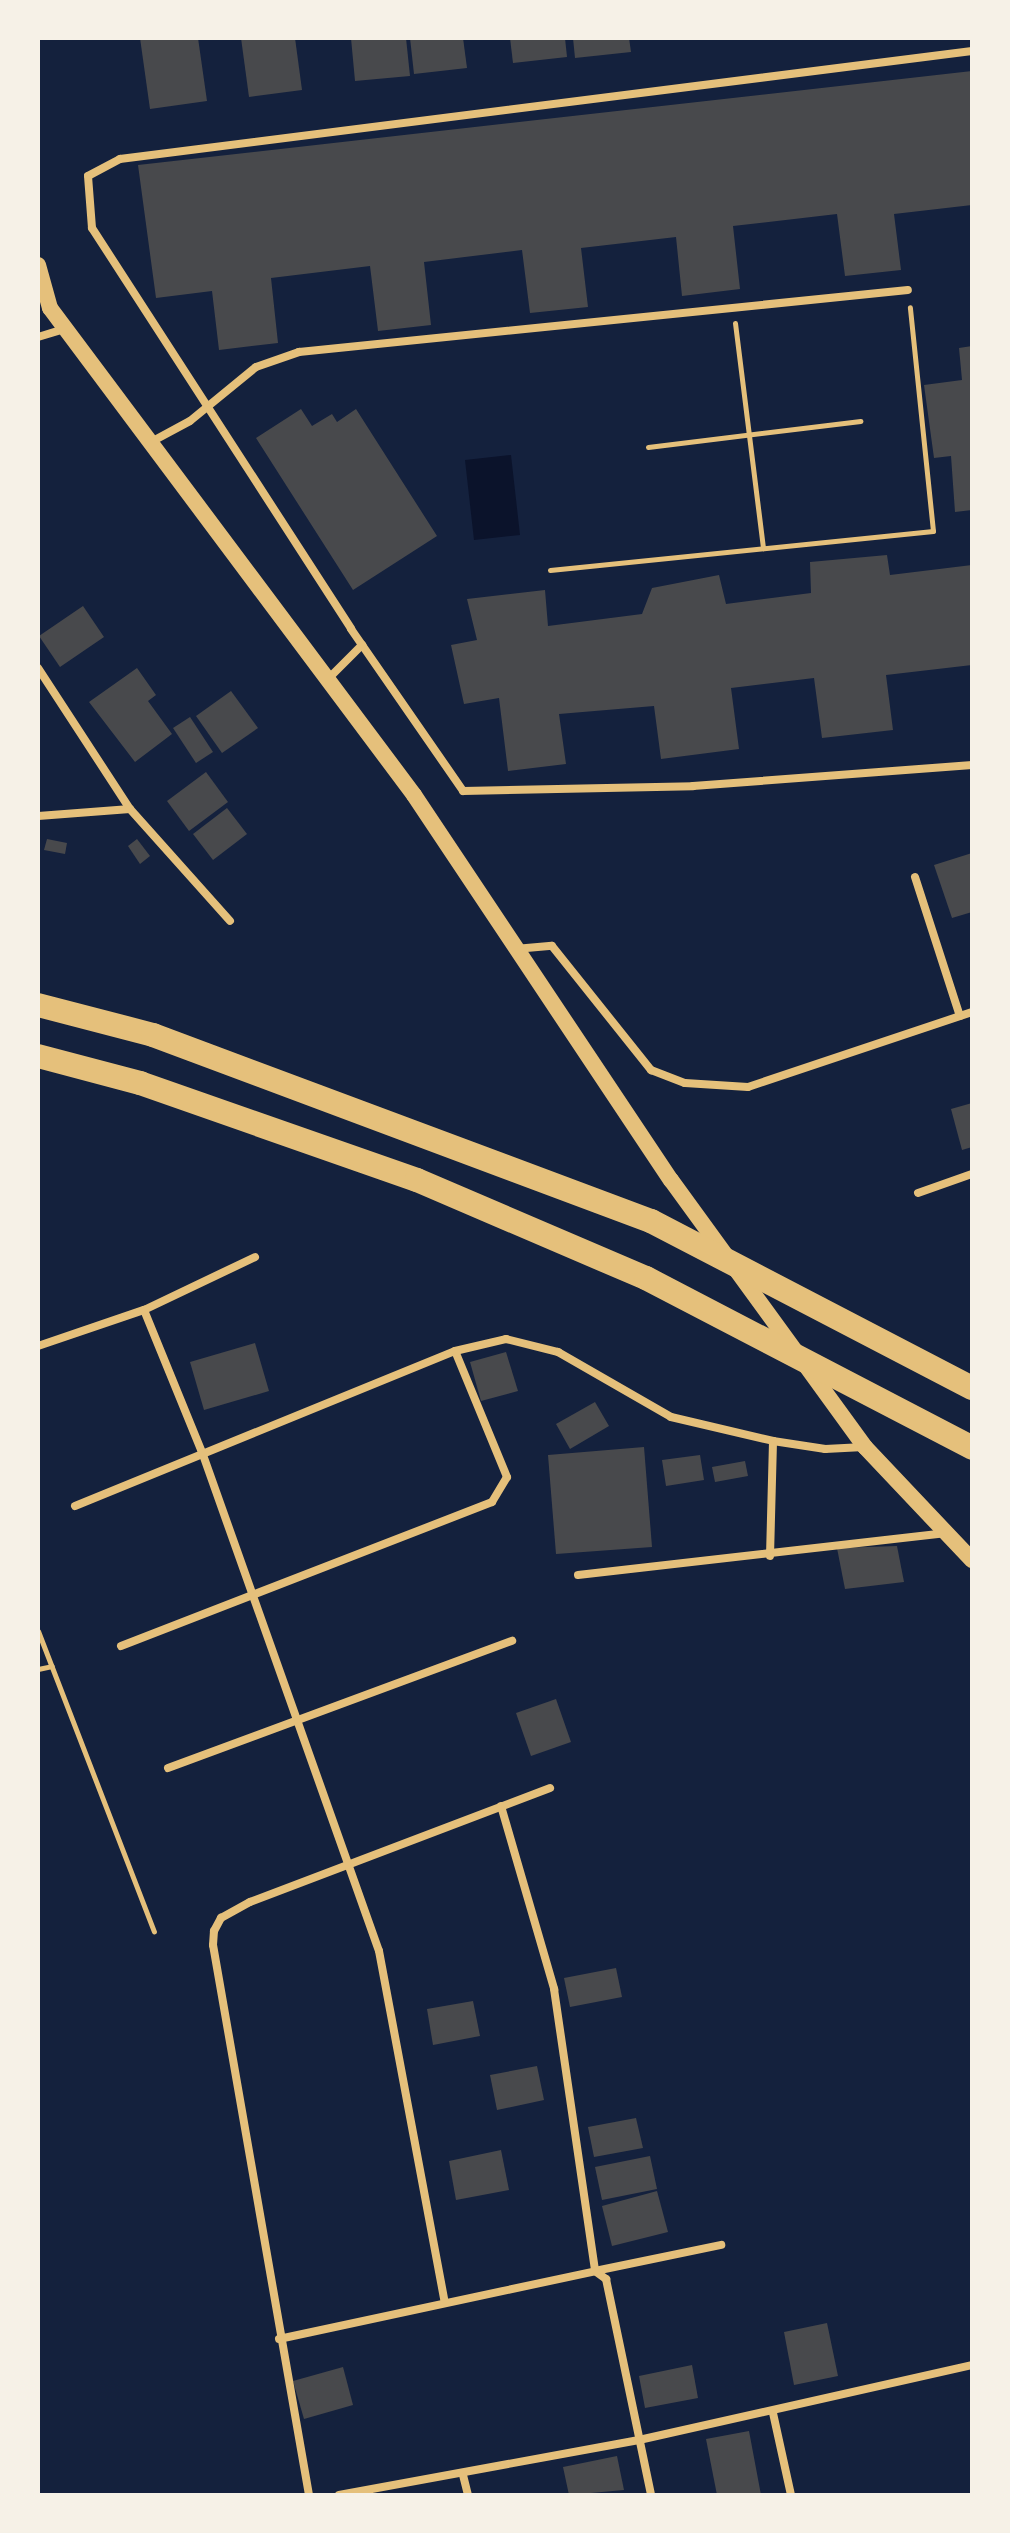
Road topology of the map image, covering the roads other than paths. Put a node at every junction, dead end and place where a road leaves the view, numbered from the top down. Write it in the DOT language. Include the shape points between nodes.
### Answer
graph roads {
  1 [pos="972,51"];
  2 [pos="38,265"];
  3 [pos="908,290"];
  4 [pos="44,305"];
  5 [pos="65,329"];
  6 [pos="38,337"];
  7 [pos="208,408"];
  8 [pos="151,443"];
  9 [pos="362,645"];
  10 [pos="38,668"];
  11 [pos="329,678"];
  12 [pos="972,765"];
  13 [pos="130,809"];
  14 [pos="38,816"];
  15 [pos="915,877"];
  16 [pos="230,921"];
  17 [pos="515,949"];
  18 [pos="38,1005"];
  19 [pos="972,1012"];
  20 [pos="960,1016"];
  21 [pos="38,1056"];
  22 [pos="972,1174"];
  23 [pos="918,1193"];
  24 [pos="255,1257"];
  25 [pos="144,1310"];
  26 [pos="38,1346"];
  27 [pos="455,1351"];
  28 [pos="972,1388"];
  29 [pos="773,1441"];
  30 [pos="865,1447"];
  31 [pos="972,1448"];
  32 [pos="202,1452"];
  33 [pos="75,1506"];
  34 [pos="948,1533"];
  35 [pos="770,1556"];
  36 [pos="972,1560"];
  37 [pos="578,1575"];
  38 [pos="253,1595"];
  39 [pos="512,1641"];
  40 [pos="121,1646"];
  41 [pos="298,1718"];
  42 [pos="168,1768"];
  43 [pos="550,1788"];
  44 [pos="501,1806"];
  45 [pos="350,1863"];
  46 [pos="721,2245"];
  47 [pos="595,2271"];
  48 [pos="444,2300"];
  49 [pos="279,2339"];
  50 [pos="971,2368"];
  51 [pos="773,2413"];
  52 [pos="639,2440"];
  53 [pos="463,2475"];
  54 [pos="309,2495"];
  55 [pos="339,2495"];
  56 [pos="468,2495"];
  57 [pos="651,2495"];
  58 [pos="791,2495"];
  1 -- 7 [label="street" via="120,159 88,176 92,228"];
  2 -- 4 [label="main road"];
  3 -- 7 [label="street" via="299,352 256,367"];
  4 -- 5 [label="main road"];
  5 -- 6 [label="street"];
  5 -- 8 [label="main road"];
  7 -- 8 [label="street"];
  7 -- 9 [label="street"];
  8 -- 11 [label="main road"];
  9 -- 11 [label="street"];
  9 -- 12 [label="street" via="463,791 693,786"];
  10 -- 13 [label="street"];
  11 -- 17 [label="main road"];
  13 -- 14 [label="street"];
  13 -- 16 [label="street"];
  15 -- 20 [label="street"];
  17 -- 20 [label="street" via="552,946 651,1070 685,1083 748,1087"];
  17 -- 30 [label="main road" via="671,1180"];
  18 -- 28 [label="highway" via="153,1035 651,1221"];
  19 -- 20 [label="street"];
  21 -- 31 [label="highway" via="140,1083 432,1186 646,1278"];
  22 -- 23 [label="street"];
  24 -- 25 [label="street"];
  25 -- 26 [label="street"];
  25 -- 32 [label="street"];
  27 -- 29 [label="street" via="506,1339 558,1352 671,1417"];
  27 -- 32 [label="street"];
  27 -- 38 [label="street" via="502,1461 507,1477 503,1492 492,1502"];
  29 -- 30 [label="street" via="825,1449"];
  29 -- 35 [label="street"];
  30 -- 34 [label="main road"];
  32 -- 33 [label="street"];
  32 -- 38 [label="street"];
  34 -- 35 [label="street"];
  34 -- 36 [label="main road"];
  35 -- 37 [label="street"];
  38 -- 40 [label="street"];
  38 -- 41 [label="street"];
  39 -- 41 [label="street"];
  41 -- 42 [label="street"];
  41 -- 45 [label="street"];
  43 -- 44 [label="street"];
  44 -- 45 [label="street"];
  44 -- 47 [label="street" via="554,1989"];
  45 -- 48 [label="street" via="379,1951"];
  45 -- 49 [label="street" via="250,1902 221,1918 214,1931"];
  46 -- 47 [label="street"];
  47 -- 48 [label="street"];
  47 -- 52 [label="street" via="606,2279"];
  48 -- 49 [label="street"];
  49 -- 54 [label="street"];
  50 -- 51 [label="street"];
  51 -- 52 [label="street"];
  51 -- 58 [label="street"];
  52 -- 53 [label="street"];
  52 -- 57 [label="street"];
  53 -- 55 [label="street"];
  53 -- 56 [label="street"];
}
